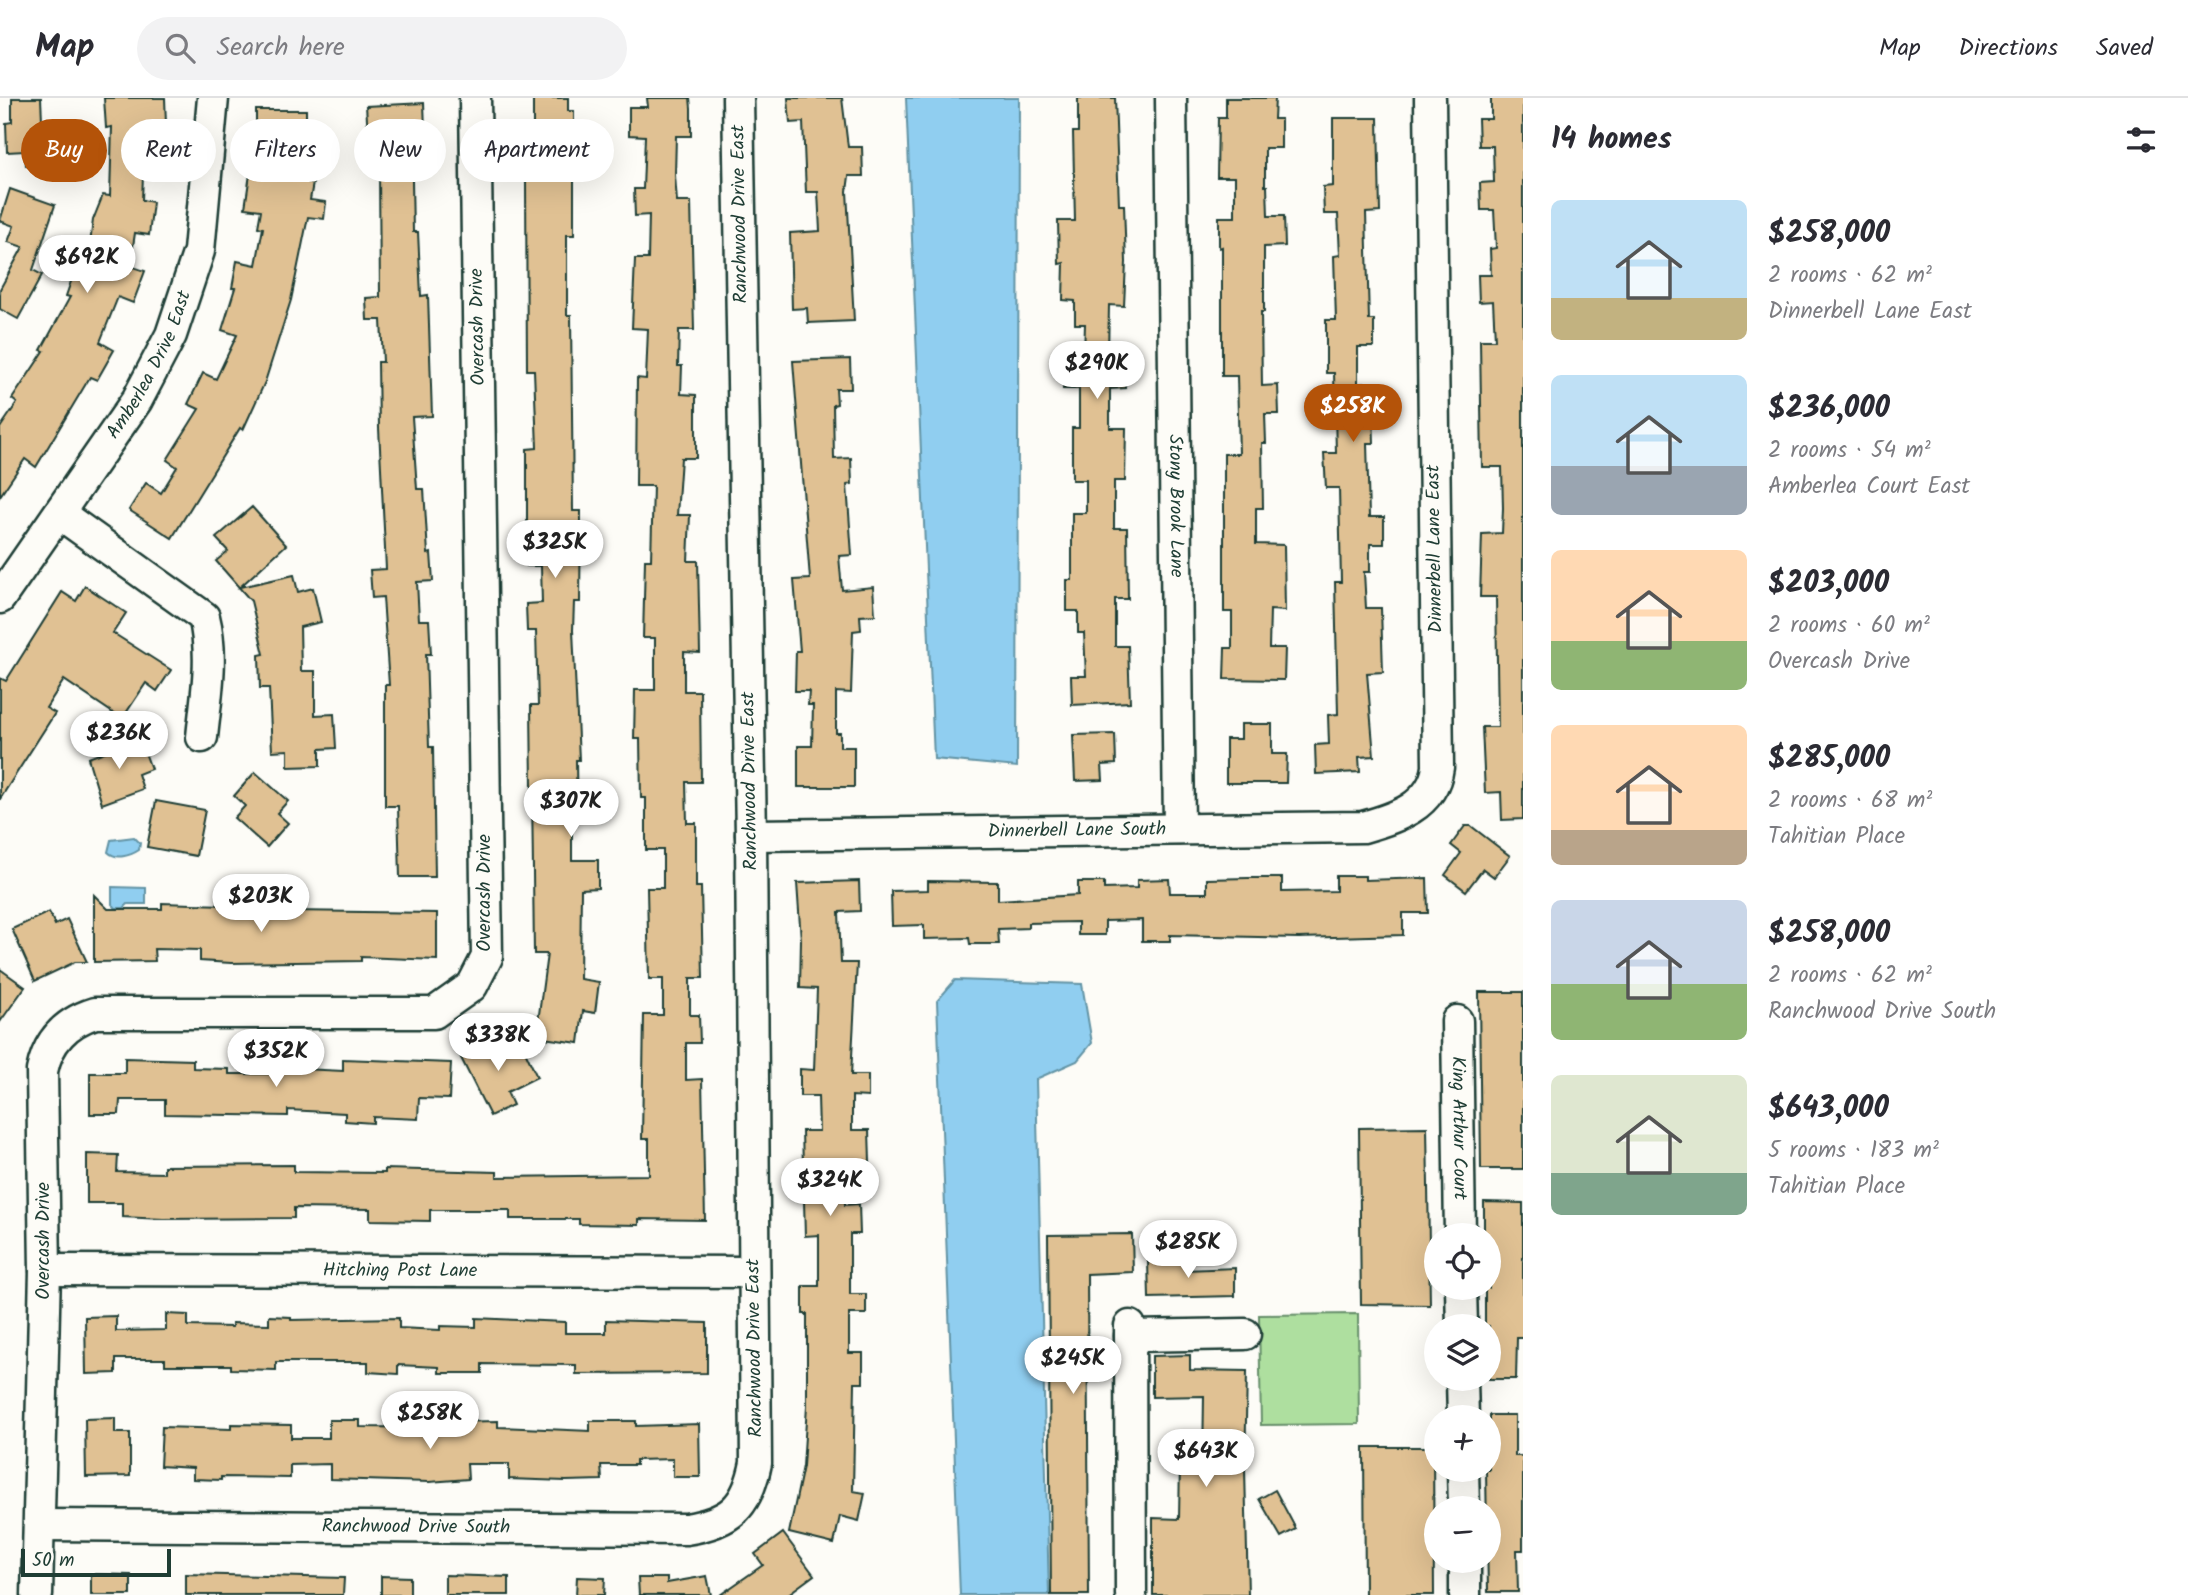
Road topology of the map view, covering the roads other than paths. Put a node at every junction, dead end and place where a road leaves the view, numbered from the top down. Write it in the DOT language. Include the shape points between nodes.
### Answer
graph roads {
  1 [pos="213,98"];
  2 [pos="475,98"];
  3 [pos="738,98"];
  4 [pos="1171,98"];
  5 [pos="1430,98"];
  6 [pos="60,514"];
  7 [pos="0,598"];
  8 [pos="202,737"];
  9 [pos="1401,817"];
  10 [pos="1179,829"];
  11 [pos="751,835"];
  12 [pos="1457,1021"];
  13 [pos="1460,1223"];
  14 [pos="45,1270"];
  15 [pos="754,1272"];
  16 [pos="1245,1334"];
  17 [pos="756,1464"];
  18 [pos="40,1525"];
  19 [pos="1465,1573"];
  20 [pos="37,1595"];
  21 [pos="1131,1595"];
  22 [pos="1465,1595"];
  1 -- 6 [label="street, Amberlea Drive East" via="204,223 175,324 137,400"];
  2 -- 14 [label="street, Overcash Drive" via="486,957 472,986 434,1013 108,1012 86,1016 66,1027 47,1051 42,1071"];
  3 -- 11 [label="street, Ranchwood Drive East"];
  4 -- 10 [label="street, Stony Brook Lane"];
  5 -- 9 [label="street, Dinnerbell Lane East" via="1438,767 1421,802"];
  6 -- 7 [label="street, Amberlea Drive East"];
  6 -- 8 [label="street" via="204,617 209,663"];
  9 -- 10 [label="street, Dinnerbell Lane South" via="1363,827"];
  10 -- 11 [label="street, Dinnerbell Lane South"];
  11 -- 15 [label="street, Ranchwood Drive East"];
  12 -- 13 [label="street, King Arthur Court"];
  14 -- 15 [label="street, Hitching Post Lane"];
  14 -- 18 [label="street, Overcash Drive"];
  15 -- 17 [label="street, Ranchwood Drive East"];
  16 -- 21 [label="street" via="1130,1331"];
  17 -- 18 [label="street, Ranchwood Drive South" via="751,1487 735,1510 717,1524 687,1530"];
  18 -- 20 [label="street, Overcash Drive"];
  19 -- 22 [label="street"];
}
